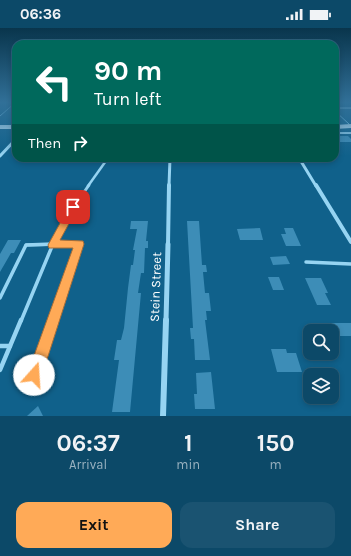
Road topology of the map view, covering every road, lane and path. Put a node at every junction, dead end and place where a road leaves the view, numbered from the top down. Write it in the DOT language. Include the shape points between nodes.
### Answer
graph roads {
  1 [pos="339,126"];
  2 [pos="0,127"];
  3 [pos="12,127"];
  4 [pos="350,127"];
  5 [pos="339,133"];
  6 [pos="351,133"];
  7 [pos="12,143"];
  8 [pos="0,156"];
  9 [pos="105,162"];
  10 [pos="170,162"];
  11 [pos="301,162"];
  12 [pos="351,242"];
  13 [pos="53,245"];
  14 [pos="306,262"];
  15 [pos="351,264"];
  16 [pos="0,298"];
  17 [pos="0,346"];
  18 [pos="10,346"];
  19 [pos="0,370"];
  20 [pos="29,390"];
  21 [pos="163,416"];
  1 -- 4 [label="street"];
  2 -- 3 [label="street"];
  5 -- 6 [label="lane"];
  7 -- 8 [label="street"];
  9 -- 13 [label="lane" via="68,215"];
  10 -- 21 [label="street, Stein Street"];
  11 -- 12 [label="street"];
  13 -- 16 [label="lane" via="26,245"];
  13 -- 18 [label="lane"];
  13 -- 20 [label="lane" via="79,244"];
  14 -- 15 [label="lane"];
  17 -- 18 [label="lane"];
  18 -- 19 [label="lane"];
}
